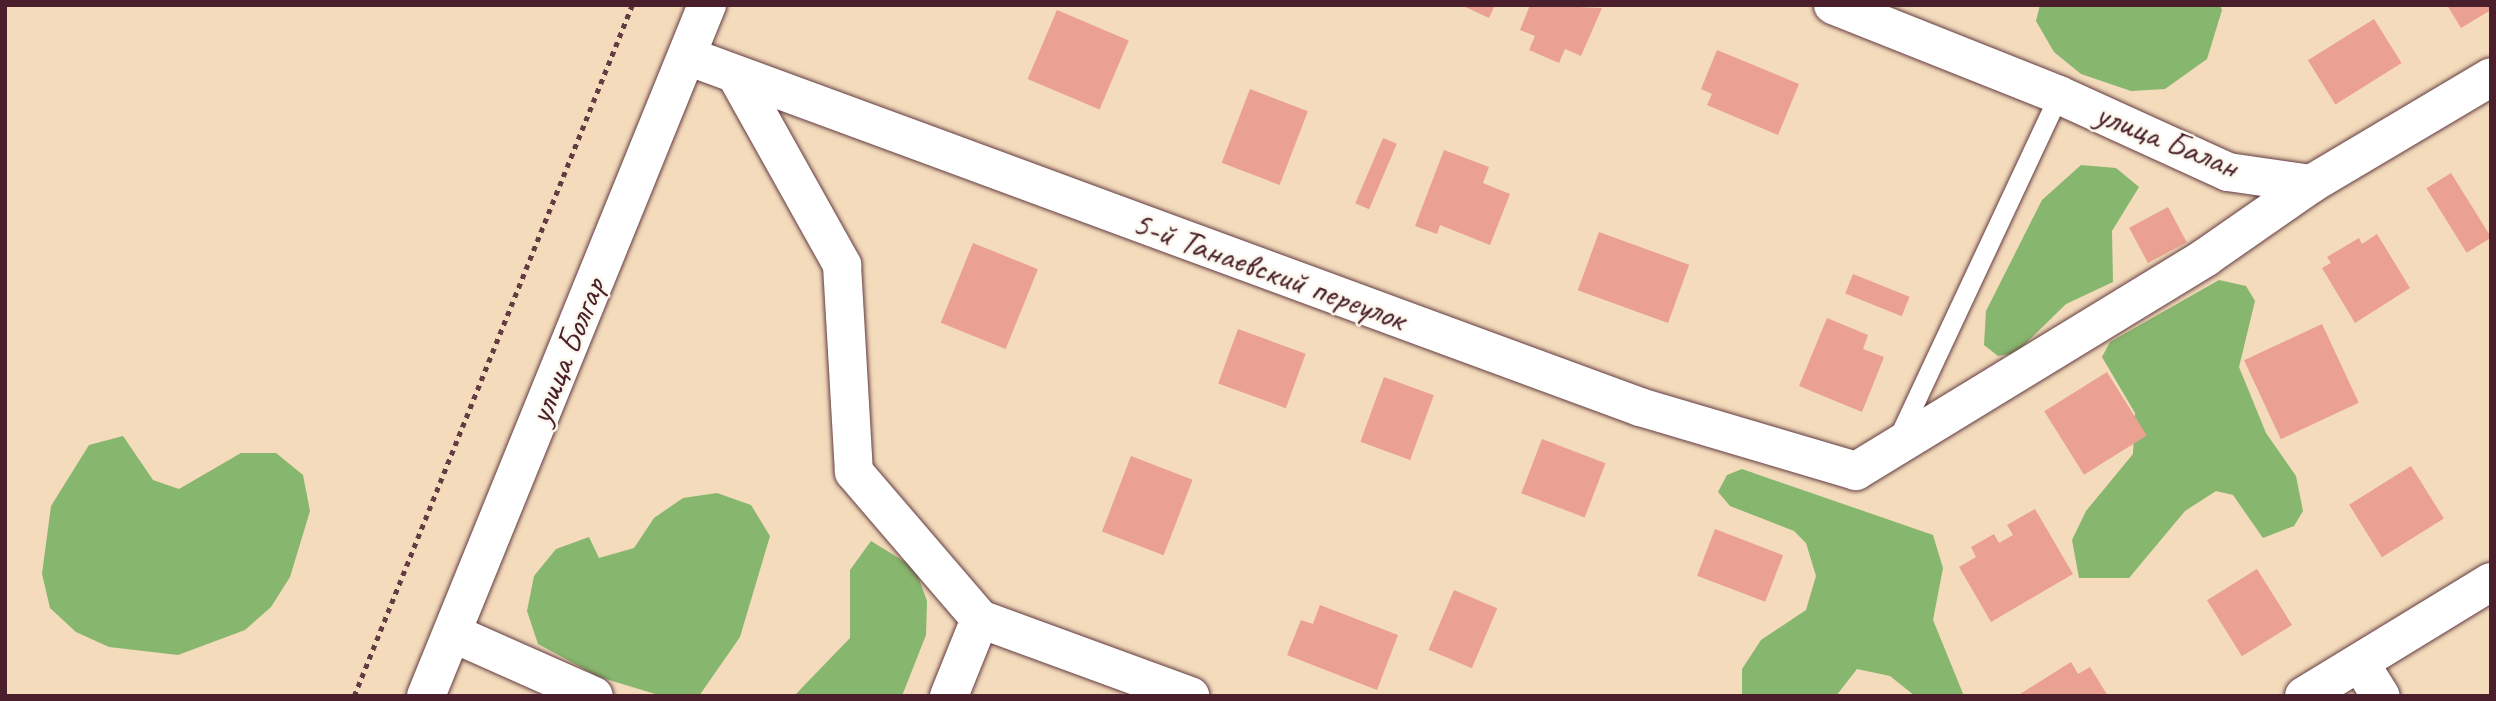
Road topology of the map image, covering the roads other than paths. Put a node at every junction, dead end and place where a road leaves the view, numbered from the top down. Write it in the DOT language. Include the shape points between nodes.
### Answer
graph roads {
  1 [pos="707,5"];
  2 [pos="1833,5"];
  3 [pos="687,56"];
  4 [pos="736,75"];
  5 [pos="2491,77"];
  6 [pos="2059,95"];
  7 [pos="2311,184"];
  8 [pos="1896,442"];
  9 [pos="2491,582"];
  10 [pos="980,619"];
  11 [pos="452,633"];
  12 [pos="2360,663"];
  13 [pos="426,696"];
  14 [pos="594,696"];
  15 [pos="949,696"];
  16 [pos="1190,696"];
  17 [pos="2304,696"];
  18 [pos="2381,696"];
  1 -- 3 [label="street, улица Болгар"];
  2 -- 6 [label="street, улица Балан"];
  3 -- 4 [label="street, 5-й Танаевский переулок"];
  3 -- 11 [label="street, улица Болгар"];
  4 -- 8 [label="street, 5-й Танаевский переулок" via="1640,407 1856,471"];
  4 -- 10 [label="street" via="842,265 854,472"];
  5 -- 7 [label="street"];
  6 -- 7 [label="street, улица Балан" via="2228,172"];
  6 -- 8 [label="lane"];
  7 -- 8 [label="street" via="2076,339"];
  9 -- 12 [label="street"];
  10 -- 15 [label="street"];
  10 -- 16 [label="street"];
  11 -- 13 [label="street, улица Болгар"];
  11 -- 14 [label="street"];
  12 -- 17 [label="street"];
  12 -- 18 [label="street"];
}
